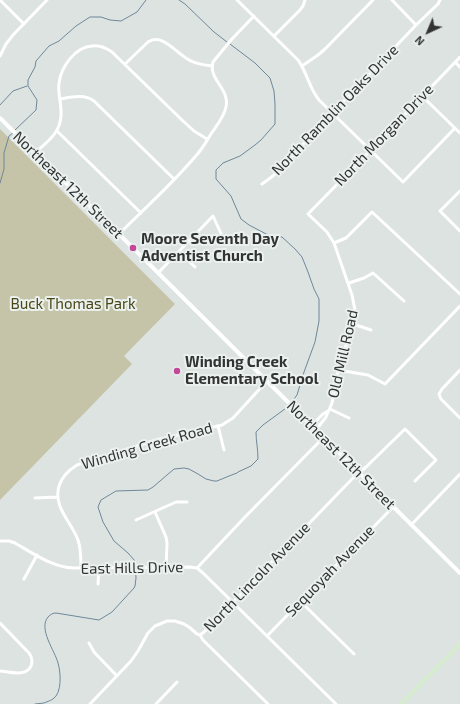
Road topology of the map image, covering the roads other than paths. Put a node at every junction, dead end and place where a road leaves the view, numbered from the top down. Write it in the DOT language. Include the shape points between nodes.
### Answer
graph roads {
  1 [pos="0,0"];
  2 [pos="47,0"];
  3 [pos="237,0"];
  4 [pos="305,0"];
  5 [pos="373,0"];
  6 [pos="392,0"];
  7 [pos="440,0"];
  8 [pos="254,16"];
  9 [pos="24,24"];
  10 [pos="416,25"];
  11 [pos="274,36"];
  12 [pos="0,56"];
  13 [pos="460,57"];
  14 [pos="455,62"];
  15 [pos="125,64"];
  16 [pos="212,66"];
  17 [pos="302,66"];
  18 [pos="460,67"];
  19 [pos="422,96"];
  20 [pos="60,99"];
  21 [pos="333,113"];
  22 [pos="2,120"];
  23 [pos="455,128"];
  24 [pos="57,131"];
  25 [pos="460,133"];
  26 [pos="208,139"];
  27 [pos="370,150"];
  28 [pos="35,153"];
  29 [pos="174,179"];
  30 [pos="262,184"];
  31 [pos="460,191"];
  32 [pos="141,213"];
  33 [pos="308,214"];
  34 [pos="460,231"];
  35 [pos="119,234"];
  36 [pos="224,240"];
  37 [pos="334,243"];
  38 [pos="179,252"];
  39 [pos="195,267"];
  40 [pos="158,273"];
  41 [pos="348,283"];
  42 [pos="460,294"];
  43 [pos="404,301"];
  44 [pos="460,306"];
  45 [pos="353,324"];
  46 [pos="371,330"];
  47 [pos="338,370"];
  48 [pos="460,370"];
  49 [pos="266,382"];
  50 [pos="329,410"];
  51 [pos="349,418"];
  52 [pos="460,418"];
  53 [pos="218,426"];
  54 [pos="311,426"];
  55 [pos="315,430"];
  56 [pos="323,438"];
  57 [pos="224,450"];
  58 [pos="359,473"];
  59 [pos="460,474"];
  60 [pos="415,481"];
  61 [pos="58,497"];
  62 [pos="35,498"];
  63 [pos="187,502"];
  64 [pos="393,506"];
  65 [pos="155,512"];
  66 [pos="136,520"];
  67 [pos="411,525"];
  68 [pos="0,541"];
  69 [pos="37,555"];
  70 [pos="81,568"];
  71 [pos="99,568"];
  72 [pos="166,568"];
  73 [pos="197,568"];
  74 [pos="460,574"];
  75 [pos="24,579"];
  76 [pos="98,584"];
  77 [pos="233,602"];
  78 [pos="301,602"];
  79 [pos="0,623"];
  80 [pos="200,634"];
  81 [pos="267,636"];
  82 [pos="89,643"];
  83 [pos="460,644"];
  84 [pos="354,654"];
  85 [pos="0,672"];
  86 [pos="117,676"];
  87 [pos="177,682"];
  88 [pos="90,704"];
  89 [pos="156,704"];
  90 [pos="268,704"];
  91 [pos="336,704"];
  92 [pos="401,704"];
  1 -- 9 [label="street"];
  2 -- 9 [label="street"];
  3 -- 8 [label="street"];
  4 -- 11 [label="street" via="300,10"];
  5 -- 17 [label="street" via="318,55"];
  6 -- 10 [label="street"];
  7 -- 10 [label="street, North Ramblin Oaks Drive"];
  8 -- 11 [label="street"];
  8 -- 16 [label="street" via="223,49"];
  9 -- 12 [label="street" via="9,39"];
  10 -- 21 [label="street, North Ramblin Oaks Drive"];
  11 -- 17 [label="street"];
  13 -- 14 [label="street, North Morgan Drive"];
  14 -- 18 [label="street"];
  14 -- 19 [label="street, North Morgan Drive"];
  15 -- 16 [label="street" via="148,42 156,39 162,40 191,61"];
  15 -- 20 [label="street" via="106,48 88,46 76,52 62,70 59,82"];
  15 -- 26 [label="street" via="194,131"];
  16 -- 26 [label="street" via="213,74 225,93 227,105 224,115"];
  17 -- 21 [label="street" via="312,90"];
  19 -- 23 [label="street"];
  19 -- 27 [label="street, North Morgan Drive"];
  20 -- 24 [label="street" via="62,114"];
  20 -- 29 [label="street" via="82,96 94,101"];
  21 -- 27 [label="street"];
  21 -- 30 [label="street, North Ramblin Oaks Drive" via="273,176"];
  22 -- 28 [label="street, Northeast 12th Street"];
  23 -- 25 [label="street"];
  23 -- 27 [label="street" via="403,182"];
  24 -- 28 [label="street"];
  24 -- 32 [label="street"];
  26 -- 29 [label="street"];
  27 -- 33 [label="street, North Morgan Drive"];
  28 -- 35 [label="street, Northeast 12th Street"];
  29 -- 32 [label="street"];
  31 -- 34 [label="street" via="440,211"];
  32 -- 35 [label="street"];
  33 -- 37 [label="street, Old Mill Road" via="327,232"];
  35 -- 40 [label="street, Northeast 12th Street"];
  36 -- 38 [label="street" via="213,216"];
  37 -- 41 [label="street, Old Mill Road"];
  37 -- 42 [label="street" via="346,238 372,212"];
  38 -- 39 [label="street"];
  38 -- 40 [label="street"];
  40 -- 49 [label="street, Northeast 12th Street"];
  41 -- 43 [label="street" via="373,273"];
  41 -- 45 [label="street, Old Mill Road" via="355,304"];
  44 -- 47 [label="street" via="385,384 368,375"];
  45 -- 46 [label="street"];
  45 -- 47 [label="street, Old Mill Road"];
  47 -- 50 [label="street, Old Mill Road" via="334,397"];
  48 -- 52 [label="street" via="439,394"];
  49 -- 53 [label="street, Winding Creek Road" via="232,418"];
  49 -- 54 [label="street, Northeast 12th Street"];
  50 -- 51 [label="street"];
  50 -- 54 [label="street, Old Mill Road"];
  50 -- 55 [label="street, Old Mill Road"];
  53 -- 57 [label="street"];
  53 -- 61 [label="street, Winding Creek Road" via="156,440 77,466 64,476"];
  54 -- 55 [label="street, Northeast 12th Street"];
  55 -- 56 [label="street, Northeast 12th Street"];
  56 -- 58 [label="street, Northeast 12th Street"];
  56 -- 73 [label="street"];
  58 -- 60 [label="street, North Lincoln Avenue" via="405,429 436,460"];
  58 -- 64 [label="street, Northeast 12th Street"];
  58 -- 77 [label="street, North Lincoln Avenue"];
  59 -- 67 [label="street"];
  61 -- 62 [label="street"];
  61 -- 70 [label="street" via="61,509 78,539"];
  63 -- 65 [label="street" via="176,502"];
  64 -- 67 [label="street, Northeast 12th Street"];
  64 -- 78 [label="street, Sequoyah Avenue"];
  65 -- 66 [label="street"];
  65 -- 72 [label="street" via="166,537"];
  67 -- 74 [label="street, Northeast 12th Street"];
  68 -- 69 [label="street, East Hills Drive" via="15,543"];
  69 -- 70 [label="street, East Hills Drive" via="56,566"];
  69 -- 75 [label="street"];
  70 -- 71 [label="street, East Hills Drive"];
  71 -- 72 [label="street, East Hills Drive"];
  71 -- 76 [label="street"];
  72 -- 73 [label="street, East Hills Drive"];
  73 -- 77 [label="street, East Hills Drive"];
  77 -- 80 [label="street, North Lincoln Avenue"];
  77 -- 81 [label="street, East Hills Drive"];
  78 -- 81 [label="street, Sequoyah Avenue"];
  78 -- 84 [label="street"];
  79 -- 85 [label="street" via="31,656 32,662 28,670 22,673"];
  80 -- 86 [label="street, North Lincoln Avenue" via="178,622 167,621 159,624 148,633 135,656"];
  80 -- 90 [label="street" via="203,640"];
  81 -- 91 [label="street, East Hills Drive"];
  82 -- 86 [label="street" via="94,652"];
  83 -- 92 [label="main road"];
  86 -- 88 [label="street, North Lincoln Avenue"];
  87 -- 89 [label="street"];
}
